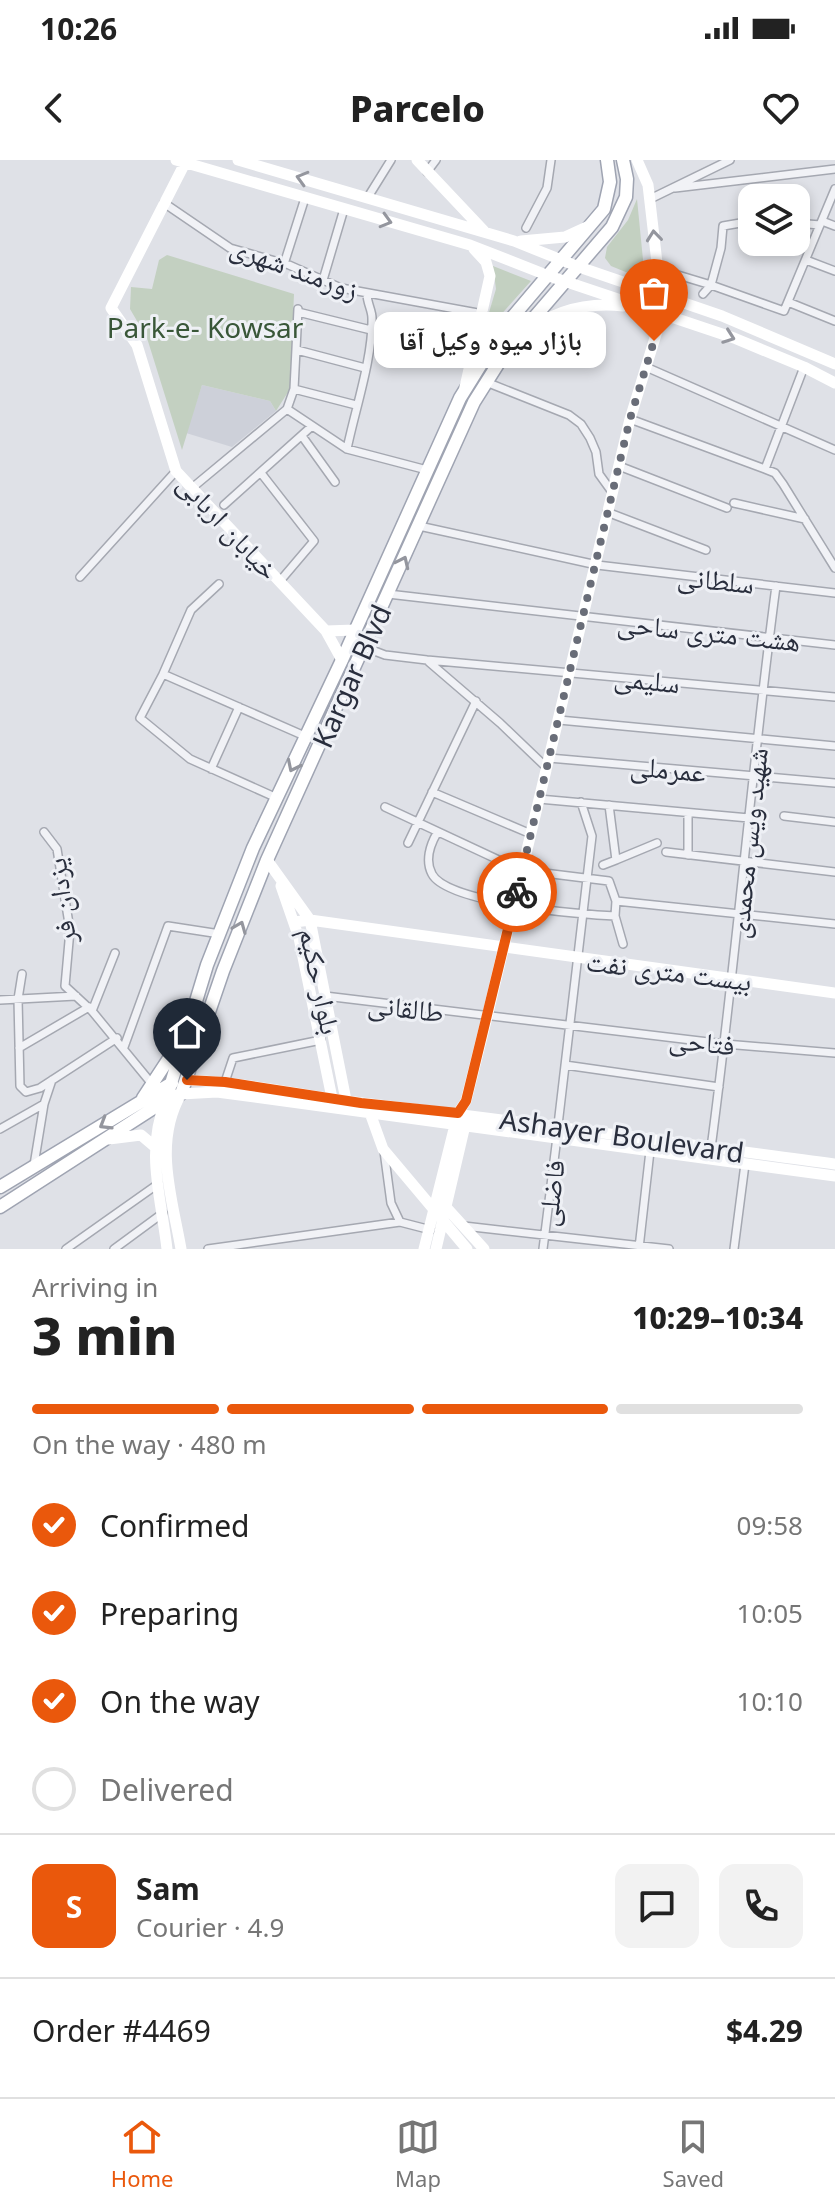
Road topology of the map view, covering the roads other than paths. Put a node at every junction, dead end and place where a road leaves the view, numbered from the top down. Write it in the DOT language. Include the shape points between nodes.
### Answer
graph roads {
  1 [pos="238,160"];
  2 [pos="417,160"];
  3 [pos="436,160"];
  4 [pos="551,160"];
  5 [pos="607,160"];
  6 [pos="623,160"];
  7 [pos="637,160"];
  8 [pos="730,160"];
  9 [pos="181,161"];
  10 [pos="389,161"];
  11 [pos="260,166"];
  12 [pos="646,166"];
  13 [pos="835,169"];
  14 [pos="427,172"];
  15 [pos="253,183"];
  16 [pos="675,188"];
  17 [pos="835,189"];
  18 [pos="368,197"];
  19 [pos="305,198"];
  20 [pos="650,199"];
  21 [pos="164,203"];
  22 [pos="344,209"];
  23 [pos="738,223"];
  24 [pos="810,223"];
  25 [pos="821,223"];
  26 [pos="590,226"];
  27 [pos="835,226"];
  28 [pos="526,228"];
  29 [pos="485,232"];
  30 [pos="514,241"];
  31 [pos="470,245"];
  32 [pos="563,260"];
  33 [pos="806,260"];
  34 [pos="284,264"];
  35 [pos="579,267"];
  36 [pos="835,271"];
  37 [pos="668,272"];
  38 [pos="549,276"];
  39 [pos="323,280"];
  40 [pos="566,281"];
  41 [pos="711,285"];
  42 [pos="367,294"];
  43 [pos="703,294"];
  44 [pos="788,302"];
  45 [pos="682,303"];
  46 [pos="639,307"];
  47 [pos="483,314"];
  48 [pos="662,315"];
  49 [pos="835,321"];
  50 [pos="504,327"];
  51 [pos="371,330"];
  52 [pos="517,337"];
  53 [pos="508,348"];
  54 [pos="297,350"];
  55 [pos="835,364"];
  56 [pos="646,367"];
  57 [pos="804,367"];
  58 [pos="365,368"];
  59 [pos="486,382"];
  60 [pos="835,383"];
  61 [pos="294,389"];
  62 [pos="464,389"];
  63 [pos="356,405"];
  64 [pos="287,409"];
  65 [pos="630,419"];
  66 [pos="312,426"];
  67 [pos="782,426"];
  68 [pos="302,436"];
  69 [pos="347,449"];
  70 [pos="835,450"];
  71 [pos="619,466"];
  72 [pos="766,466"];
  73 [pos="427,470"];
  74 [pos="176,471"];
  75 [pos="261,473"];
  76 [pos="335,482"];
  77 [pos="192,488"];
  78 [pos="612,492"];
  79 [pos="224,505"];
  80 [pos="607,512"];
  81 [pos="805,519"];
  82 [pos="419,526"];
  83 [pos="706,550"];
  84 [pos="597,565"];
  85 [pos="835,568"];
  86 [pos="80,577"];
  87 [pos="280,581"];
  88 [pos="219,584"];
  89 [pos="776,586"];
  90 [pos="835,593"];
  91 [pos="388,594"];
  92 [pos="584,618"];
  93 [pos="355,630"];
  94 [pos="326,631"];
  95 [pos="769,637"];
  96 [pos="835,645"];
  97 [pos="364,647"];
  98 [pos="342,660"];
  99 [pos="427,660"];
  100 [pos="570,672"];
  101 [pos="163,674"];
  102 [pos="762,690"];
  103 [pos="835,697"];
  104 [pos="476,701"];
  105 [pos="239,707"];
  106 [pos="559,720"];
  107 [pos="307,737"];
  108 [pos="757,739"];
  109 [pos="835,746"];
  110 [pos="548,763"];
  111 [pos="211,769"];
  112 [pos="753,775"];
  113 [pos="835,783"];
  114 [pos="432,792"];
  115 [pos="277,798"];
  116 [pos="539,799"];
  117 [pos="581,802"];
  118 [pos="609,805"];
  119 [pos="385,807"];
  120 [pos="688,813"];
  121 [pos="784,816"];
  122 [pos="749,818"];
  123 [pos="835,822"];
  124 [pos="417,824"];
  125 [pos="44,832"];
  126 [pos="437,833"];
  127 [pos="531,834"];
  128 [pos="408,843"];
  129 [pos="657,843"];
  130 [pos="666,852"];
  131 [pos="688,855"];
  132 [pos="616,860"];
  133 [pos="745,863"];
  134 [pos="271,865"];
  135 [pos="603,865"];
  136 [pos="520,870"];
  137 [pos="835,872"];
  138 [pos="588,878"];
  139 [pos="616,901"];
  140 [pos="514,905"];
  141 [pos="583,915"];
  142 [pos="740,915"];
  143 [pos="615,916"];
  144 [pos="310,920"];
  145 [pos="295,922"];
  146 [pos="835,924"];
  147 [pos="220,934"];
  148 [pos="623,944"];
  149 [pos="503,948"];
  150 [pos="115,953"];
  151 [pos="577,959"];
  152 [pos="207,965"];
  153 [pos="223,971"];
  154 [pos="22,974"];
  155 [pos="733,977"];
  156 [pos="835,993"];
  157 [pos="76,996"];
  158 [pos="325,996"];
  159 [pos="18,999"];
  160 [pos="0,1000"];
  161 [pos="90,1009"];
  162 [pos="487,1017"];
  163 [pos="569,1026"];
  164 [pos="185,1034"];
  165 [pos="117,1038"];
  166 [pos="321,1040"];
  167 [pos="725,1044"];
  168 [pos="124,1047"];
  169 [pos="19,1048"];
  170 [pos="835,1053"];
  171 [pos="565,1065"];
  172 [pos="52,1080"];
  173 [pos="187,1080"];
  174 [pos="225,1082"];
  175 [pos="171,1083"];
  176 [pos="152,1084"];
  177 [pos="719,1087"];
  178 [pos="181,1094"];
  179 [pos="332,1098"];
  180 [pos="166,1100"];
  181 [pos="346,1100"];
  182 [pos="44,1104"];
  183 [pos="138,1104"];
  184 [pos="370,1113"];
  185 [pos="462,1115"];
  186 [pos="0,1129"];
  187 [pos="557,1131"];
  188 [pos="109,1139"];
  189 [pos="69,1146"];
  190 [pos="154,1146"];
  191 [pos="711,1148"];
  192 [pos="383,1149"];
  193 [pos="650,1151"];
  194 [pos="76,1159"];
  195 [pos="745,1164"];
  196 [pos="835,1164"];
  197 [pos="34,1167"];
  198 [pos="835,1176"];
  199 [pos="158,1184"];
  200 [pos="0,1187"];
  201 [pos="417,1188"];
  202 [pos="441,1202"];
  203 [pos="0,1207"];
  204 [pos="433,1211"];
  205 [pos="163,1213"];
  206 [pos="400,1222"];
  207 [pos="443,1222"];
  208 [pos="462,1224"];
  209 [pos="434,1232"];
  210 [pos="545,1235"];
  211 [pos="639,1247"];
  212 [pos="66,1249"];
  213 [pos="114,1249"];
  214 [pos="167,1249"];
  215 [pos="181,1249"];
  216 [pos="208,1249"];
  217 [pos="424,1249"];
  218 [pos="436,1249"];
  219 [pos="467,1249"];
  220 [pos="484,1249"];
  221 [pos="543,1249"];
  222 [pos="669,1249"];
  223 [pos="734,1249"];
  1 -- 11 [label="street"];
  2 -- 14 [label="street"];
  3 -- 14 [label="street"];
  4 -- 28 [label="street" via="547,188"];
  5 -- 26 [label="main road, Kargar Blvd" via="609,195"];
  6 -- 35 [label="main road, Kargar Blvd" via="628,185 621,209"];
  7 -- 12 [label="street"];
  8 -- 16 [label="street"];
  9 -- 15 [label="street"];
  9 -- 21 [label="street, خیابان اربابی"];
  10 -- 18 [label="street"];
  11 -- 15 [label="street"];
  18 -- 11 [label="street, one-way"];
  12 -- 20 [label="street"];
  13 -- 16 [label="street"];
  14 -- 29 [label="street"];
  15 -- 19 [label="street"];
  16 -- 20 [label="street"];
  17 -- 25 [label="street"];
  18 -- 29 [label="street"];
  19 -- 22 [label="street"];
  19 -- 34 [label="street"];
  45 -- 20 [label="street, one-way" via="661,286"];
  21 -- 34 [label="street, زورمند شهری" via="230,248"];
  21 -- 74 [label="street, خیابان اربابی" via="111,308 137,345"];
  22 -- 31 [label="street, one-way"];
  22 -- 39 [label="street"];
  23 -- 41 [label="street" via="723,226"];
  24 -- 25 [label="street"];
  25 -- 27 [label="street"];
  25 -- 33 [label="street"];
  26 -- 30 [label="street" via="558,238"];
  26 -- 32 [label="main road, Kargar Blvd"];
  29 -- 30 [label="street"];
  30 -- 32 [label="street"];
  31 -- 38 [label="street"];
  31 -- 47 [label="street" via="489,269"];
  32 -- 35 [label="street"];
  32 -- 38 [label="main road, Kargar Blvd"];
  33 -- 36 [label="street"];
  33 -- 44 [label="street"];
  34 -- 39 [label="street, زورمند شهری"];
  35 -- 40 [label="main road, Kargar Blvd"];
  35 -- 45 [label="street"];
  37 -- 41 [label="street"];
  38 -- 40 [label="street"];
  38 -- 50 [label="main road, Kargar Blvd"];
  39 -- 42 [label="street, زورمند شهری"];
  40 -- 46 [label="street"];
  40 -- 52 [label="main road, Kargar Blvd"];
  41 -- 43 [label="street"];
  41 -- 44 [label="street" via="784,311"];
  42 -- 47 [label="street, زورمند شهری"];
  42 -- 51 [label="street"];
  44 -- 49 [label="street"];
  45 -- 55 [label="street"];
  46 -- 48 [label="street"];
  46 -- 53 [label="street" via="594,305 560,312"];
  47 -- 62 [label="street"];
  48 -- 56 [label="street"];
  48 -- 57 [label="street, one-way"];
  50 -- 52 [label="main road" via="516,327"];
  50 -- 62 [label="main road, Kargar Blvd"];
  51 -- 54 [label="street" via="298,310"];
  51 -- 58 [label="street"];
  52 -- 53 [label="main road, Kargar Blvd"];
  53 -- 59 [label="main road, Kargar Blvd"];
  54 -- 58 [label="street"];
  54 -- 61 [label="street"];
  56 -- 65 [label="street"];
  56 -- 67 [label="street"];
  57 -- 60 [label="street"];
  57 -- 67 [label="street"];
  58 -- 63 [label="street"];
  59 -- 78 [label="street" via="581,424 596,452 599,474"];
  59 -- 82 [label="main road, Kargar Blvd"];
  61 -- 63 [label="street"];
  61 -- 64 [label="street"];
  62 -- 73 [label="main road, Kargar Blvd"];
  63 -- 69 [label="street"];
  64 -- 66 [label="street"];
  64 -- 77 [label="street"];
  65 -- 71 [label="street"];
  65 -- 72 [label="street"];
  66 -- 68 [label="street"];
  66 -- 69 [label="street"];
  67 -- 70 [label="street"];
  67 -- 72 [label="street"];
  68 -- 75 [label="street"];
  68 -- 76 [label="street"];
  69 -- 73 [label="street"];
  71 -- 78 [label="street"];
  71 -- 81 [label="street" via="731,506"];
  72 -- 81 [label="street"];
  73 -- 93 [label="main road, Kargar Blvd"];
  74 -- 77 [label="street, خیابان اربابی"];
  74 -- 86 [label="street"];
  75 -- 79 [label="street"];
  75 -- 87 [label="street" via="314,541"];
  77 -- 87 [label="street, خیابان اربابی"];
  78 -- 80 [label="street"];
  80 -- 83 [label="street"];
  80 -- 84 [label="street"];
  81 -- 85 [label="street"];
  82 -- 84 [label="street, سلطانی"];
  91 -- 82 [label="main road, Kargar Blvd, one-way"];
  84 -- 89 [label="street, سلطانی"];
  84 -- 92 [label="street"];
  87 -- 94 [label="street, خیابان اربابی"];
  88 -- 101 [label="street" via="191,610"];
  89 -- 90 [label="street, سلطانی"];
  89 -- 95 [label="street, شهید ویس محمدی"];
  91 -- 92 [label="street, هشت متری ساحی"];
  91 -- 97 [label="main road, Kargar Blvd"];
  92 -- 95 [label="street, هشت متری ساحی"];
  92 -- 100 [label="street"];
  93 -- 94 [label="street"];
  93 -- 98 [label="main road, Kargar Blvd"];
  94 -- 98 [label="street, خیابان اربابی"];
  95 -- 96 [label="street, هشت متری ساحی"];
  95 -- 102 [label="street, شهید ویس محمدی"];
  97 -- 99 [label="street, سلیمی"];
  97 -- 134 [label="main road, Kargar Blvd"];
  98 -- 107 [label="main road, Kargar Blvd"];
  99 -- 100 [label="street, سلیمی"];
  99 -- 104 [label="street"];
  100 -- 102 [label="street, سلیمی"];
  100 -- 106 [label="street"];
  101 -- 105 [label="street"];
  101 -- 111 [label="street" via="140,718 190,759"];
  102 -- 103 [label="street, سلیمی"];
  102 -- 108 [label="street, شهید ویس محمدی"];
  104 -- 110 [label="street"];
  104 -- 114 [label="street"];
  105 -- 107 [label="street"];
  105 -- 111 [label="street"];
  106 -- 108 [label="street"];
  106 -- 110 [label="street"];
  107 -- 115 [label="main road, Kargar Blvd, one-way"];
  108 -- 109 [label="street"];
  108 -- 112 [label="street, شهید ویس محمدی"];
  110 -- 112 [label="street, عمرملی"];
  110 -- 116 [label="street"];
  111 -- 115 [label="street"];
  112 -- 113 [label="street, عمرملی"];
  112 -- 122 [label="street, شهید ویس محمدی"];
  114 -- 124 [label="street"];
  114 -- 127 [label="street"];
  115 -- 147 [label="main road, Kargar Blvd"];
  116 -- 117 [label="street"];
  116 -- 127 [label="street"];
  117 -- 118 [label="street"];
  117 -- 138 [label="street, فاضلی" via="592,836"];
  118 -- 120 [label="street"];
  118 -- 132 [label="street"];
  119 -- 124 [label="street"];
  120 -- 122 [label="street"];
  120 -- 131 [label="street"];
  121 -- 123 [label="street"];
  122 -- 133 [label="street, شهید ویس محمدی"];
  124 -- 126 [label="street"];
  124 -- 128 [label="street"];
  125 -- 157 [label="street, یزدان فر" via="57,849 70,930 65,986"];
  126 -- 136 [label="street"];
  126 -- 140 [label="street" via="428,860 442,886"];
  127 -- 136 [label="street"];
  129 -- 132 [label="street"];
  130 -- 131 [label="street"];
  131 -- 133 [label="street"];
  132 -- 135 [label="street"];
  133 -- 137 [label="street"];
  133 -- 142 [label="street, شهید ویس محمدی"];
  134 -- 144 [label="street, بلوار حکیم"];
  134 -- 145 [label="street, بلوار حکیم"];
  153 -- 134 [label="main road, Kargar Blvd, one-way"];
  136 -- 138 [label="street"];
  136 -- 140 [label="street"];
  138 -- 139 [label="street" via="609,881"];
  138 -- 141 [label="street, فاضلی"];
  139 -- 142 [label="street"];
  139 -- 143 [label="street"];
  140 -- 141 [label="street"];
  140 -- 149 [label="street"];
  141 -- 143 [label="street"];
  141 -- 151 [label="street, فاضلی"];
  142 -- 146 [label="street"];
  142 -- 155 [label="street, شهید ویس محمدی"];
  143 -- 148 [label="street"];
  144 -- 145 [label="street, بیست متری نفت"];
  144 -- 149 [label="street, بیست متری نفت"];
  144 -- 158 [label="street, بلوار حکیم"];
  145 -- 166 [label="street, بلوار حکیم"];
  147 -- 152 [label="main road, Kargar Blvd"];
  147 -- 168 [label="street" via="168,926"];
  149 -- 151 [label="street, بیست متری نفت"];
  149 -- 162 [label="street"];
  150 -- 161 [label="street"];
  151 -- 155 [label="street, بیست متری نفت"];
  151 -- 163 [label="street, فاضلی"];
  152 -- 153 [label="main road"];
  152 -- 164 [label="main road, Kargar Blvd"];
  153 -- 173 [label="main road, Kargar Blvd"];
  154 -- 159 [label="street"];
  155 -- 156 [label="street, بیست متری نفت"];
  155 -- 167 [label="street, شهید ویس محمدی"];
  157 -- 159 [label="street"];
  157 -- 161 [label="street"];
  158 -- 162 [label="street, طالقانی"];
  158 -- 181 [label="street, بلوار حکیم"];
  159 -- 160 [label="street"];
  159 -- 169 [label="street"];
  161 -- 165 [label="street"];
  161 -- 169 [label="street"];
  162 -- 163 [label="street, طالقانی"];
  162 -- 185 [label="street"];
  163 -- 167 [label="street, فتاحی"];
  163 -- 171 [label="street, فاضلی"];
  164 -- 175 [label="main road, Kargar Blvd"];
  164 -- 176 [label="main road"];
  165 -- 168 [label="street"];
  165 -- 172 [label="street"];
  166 -- 174 [label="street" via="233,1058"];
  166 -- 179 [label="street, بلوار حکیم"];
  167 -- 170 [label="street, فتاحی"];
  167 -- 177 [label="street, شهید ویس محمدی"];
  168 -- 176 [label="street"];
  169 -- 172 [label="street" via="20,1086 26,1092"];
  171 -- 177 [label="street"];
  171 -- 187 [label="street, فاضلی"];
  172 -- 182 [label="street"];
  173 -- 174 [label="street, Ashayer Boulevard"];
  173 -- 175 [label="main road, Ashayer Boulevard"];
  173 -- 178 [label="main road, Kargar Blvd"];
  174 -- 179 [label="street, Ashayer Boulevard"];
  175 -- 180 [label="main road, Kargar Blvd"];
  175 -- 183 [label="main road"];
  176 -- 183 [label="main road"];
  177 -- 191 [label="street, شهید ویس محمدی"];
  178 -- 180 [label="main road"];
  178 -- 184 [label="street, Ashayer Boulevard" via="217,1092"];
  178 -- 215 [label="street" via="165,1141"];
  179 -- 181 [label="street, Ashayer Boulevard"];
  180 -- 188 [label="main road"];
  180 -- 190 [label="street"];
  181 -- 185 [label="street, Ashayer Boulevard"];
  182 -- 186 [label="street"];
  182 -- 197 [label="street"];
  183 -- 189 [label="main road, one-way"];
  184 -- 185 [label="street, Ashayer Boulevard"];
  184 -- 192 [label="street"];
  185 -- 187 [label="street, Ashayer Boulevard"];
  185 -- 202 [label="street"];
  187 -- 191 [label="street, Ashayer Boulevard"];
  187 -- 193 [label="street, Ashayer Boulevard"];
  187 -- 210 [label="street, فاضلی"];
  188 -- 190 [label="street" via="141,1135"];
  188 -- 194 [label="main road"];
  189 -- 194 [label="main road"];
  189 -- 197 [label="main road"];
  190 -- 199 [label="street"];
  191 -- 196 [label="street, Ashayer Boulevard"];
  192 -- 201 [label="street"];
  192 -- 206 [label="street" via="391,1203"];
  193 -- 195 [label="street, Ashayer Boulevard"];
  193 -- 211 [label="street"];
  194 -- 203 [label="main road"];
  195 -- 198 [label="street, Ashayer Boulevard"];
  195 -- 223 [label="street"];
  197 -- 200 [label="main road"];
  199 -- 205 [label="street"];
  199 -- 212 [label="street"];
  201 -- 202 [label="street"];
  201 -- 204 [label="street"];
  202 -- 204 [label="street"];
  202 -- 207 [label="street"];
  202 -- 208 [label="street"];
  204 -- 207 [label="street"];
  204 -- 209 [label="street"];
  205 -- 213 [label="street"];
  205 -- 214 [label="street"];
  206 -- 209 [label="street"];
  206 -- 216 [label="street"];
  207 -- 209 [label="street"];
  207 -- 219 [label="street"];
  208 -- 210 [label="street"];
  208 -- 220 [label="street"];
  209 -- 217 [label="street"];
  209 -- 218 [label="street"];
  210 -- 211 [label="street"];
  210 -- 221 [label="street, فاضلی"];
  211 -- 222 [label="street"];
}
